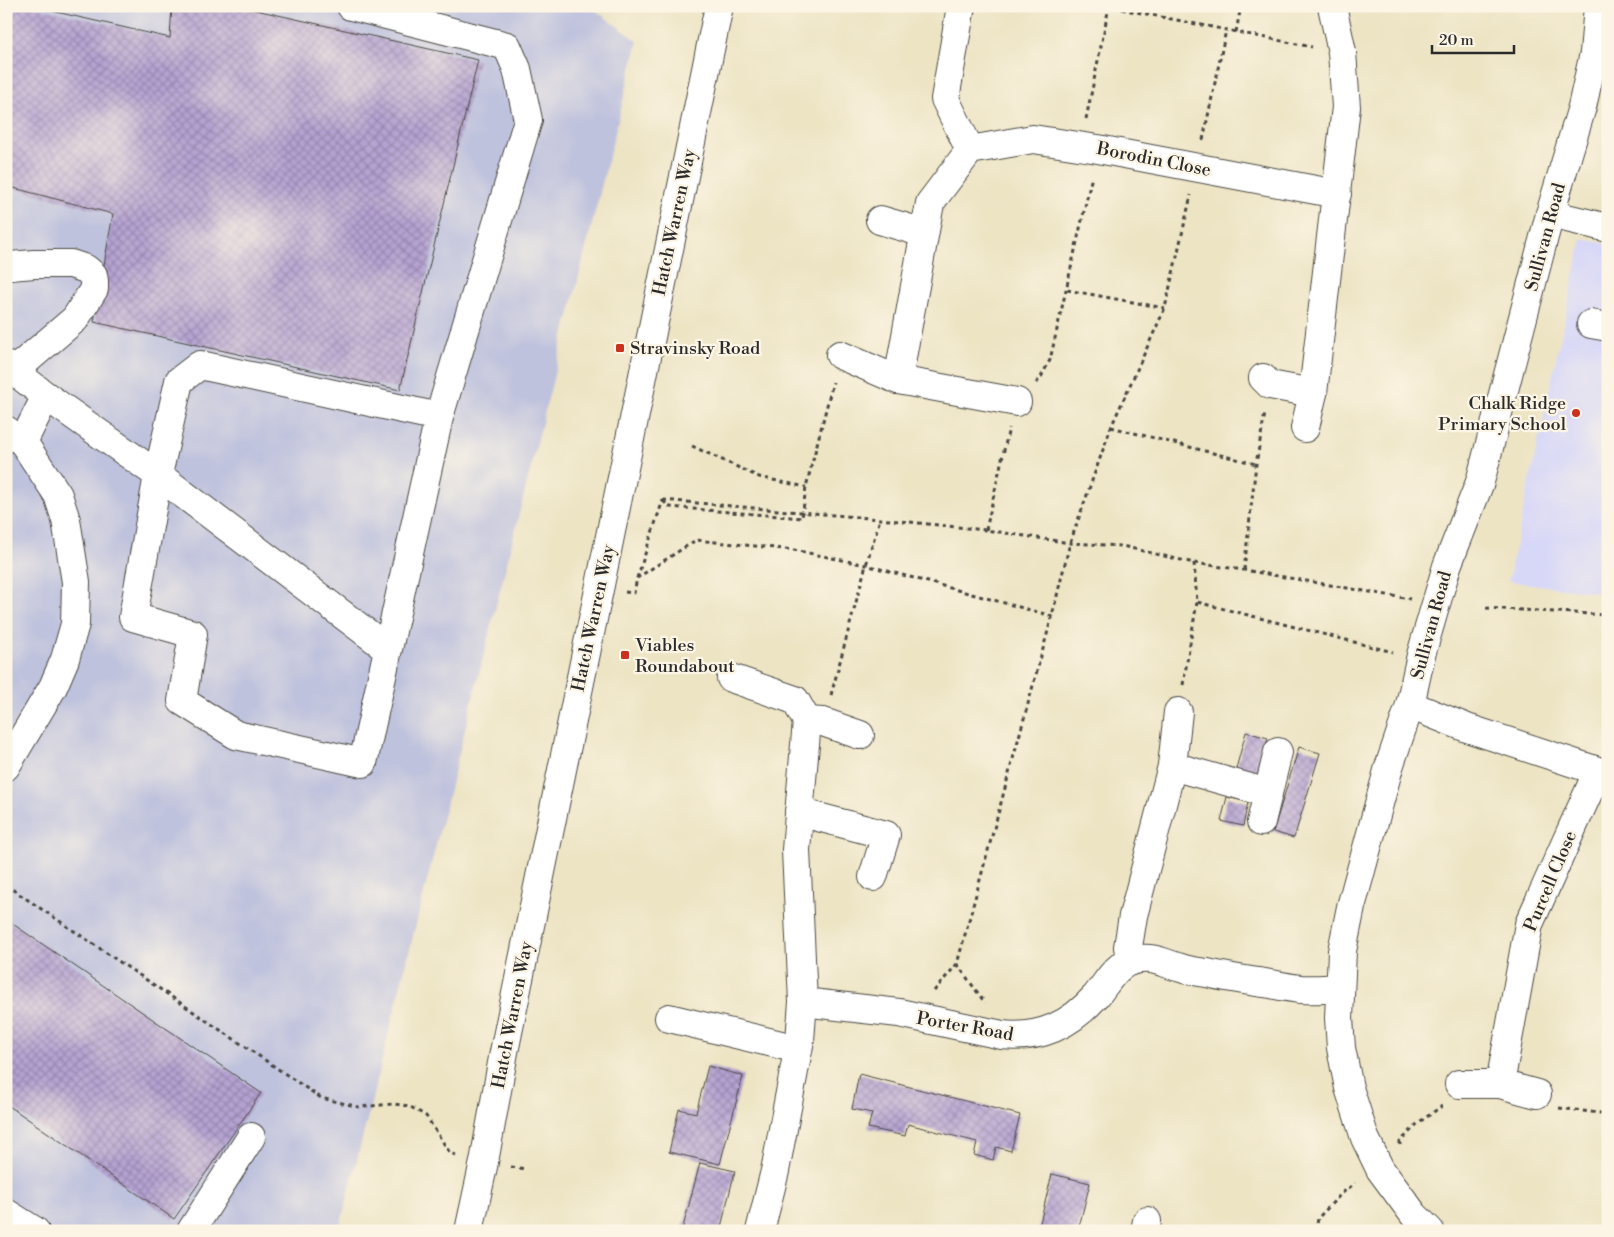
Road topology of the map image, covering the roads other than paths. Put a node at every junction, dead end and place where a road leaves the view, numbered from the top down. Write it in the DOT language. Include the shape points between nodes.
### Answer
graph roads {
  1 [pos="351,6"];
  2 [pos="719,6"];
  3 [pos="961,6"];
  4 [pos="1332,6"];
  5 [pos="1598,6"];
  6 [pos="970,150"];
  7 [pos="1337,194"];
  8 [pos="1550,214"];
  9 [pos="880,220"];
  10 [pos="1608,228"];
  11 [pos="924,233"];
  12 [pos="10,266"];
  13 [pos="840,355"];
  14 [pos="10,368"];
  15 [pos="898,380"];
  16 [pos="1266,382"];
  17 [pos="1313,393"];
  18 [pos="46,396"];
  19 [pos="1017,402"];
  20 [pos="439,417"];
  21 [pos="1305,428"];
  22 [pos="14,436"];
  23 [pos="151,470"];
  24 [pos="388,649"];
  25 [pos="731,678"];
  26 [pos="1410,705"];
  27 [pos="1178,712"];
  28 [pos="815,722"];
  29 [pos="860,735"];
  30 [pos="1278,752"];
  31 [pos="6,766"];
  32 [pos="1172,766"];
  33 [pos="1603,772"];
  34 [pos="1268,793"];
  35 [pos="800,812"];
  36 [pos="1261,822"];
  37 [pos="873,877"];
  38 [pos="1131,961"];
  39 [pos="1339,988"];
  40 [pos="803,1002"];
  41 [pos="669,1018"];
  42 [pos="798,1049"];
  43 [pos="1459,1084"];
  44 [pos="1500,1084"];
  45 [pos="1536,1094"];
  46 [pos="251,1137"];
  47 [pos="6,1213"];
  48 [pos="35,1231"];
  49 [pos="192,1231"];
  50 [pos="469,1231"];
  51 [pos="760,1231"];
  52 [pos="1430,1231"];
  1 -- 20 [label="street" via="508,46 517,69 528,120"];
  2 -- 50 [label="street, Hatch Warren Way"];
  3 -- 6 [label="street" via="945,99"];
  4 -- 7 [label="street" via="1342,52 1346,107"];
  5 -- 8 [label="street, Sullivan Road" via="1594,53 1582,107"];
  6 -- 7 [label="street, Borodin Close" via="1033,139"];
  6 -- 11 [label="street" via="930,203"];
  7 -- 17 [label="street"];
  8 -- 10 [label="street"];
  8 -- 26 [label="street, Sullivan Road" via="1480,482 1447,566"];
  9 -- 11 [label="street"];
  11 -- 15 [label="street"];
  12 -- 14 [label="street" via="71,264 86,269 92,275 94,289 75,320"];
  13 -- 15 [label="street"];
  14 -- 18 [label="street"];
  15 -- 19 [label="street"];
  16 -- 17 [label="street"];
  17 -- 21 [label="street"];
  18 -- 22 [label="street"];
  18 -- 23 [label="street"];
  20 -- 23 [label="street" via="200,365 179,381"];
  20 -- 24 [label="street"];
  22 -- 31 [label="street" via="58,495 66,520 76,582 75,624 53,688"];
  23 -- 24 [label="street"];
  23 -- 24 [label="street" via="133,617 193,634 182,701 236,735 363,763"];
  25 -- 28 [label="street" via="795,700"];
  26 -- 33 [label="street, Purcell Close" via="1466,728"];
  26 -- 39 [label="street, Sullivan Road" via="1389,767 1351,907"];
  27 -- 32 [label="street"];
  28 -- 29 [label="street"];
  28 -- 35 [label="street"];
  30 -- 34 [label="street"];
  32 -- 34 [label="street"];
  32 -- 38 [label="street" via="1133,916 1128,947"];
  33 -- 44 [label="street, Purcell Close" via="1529,924"];
  34 -- 36 [label="street"];
  35 -- 37 [label="street" via="886,835"];
  35 -- 40 [label="street" via="796,850"];
  38 -- 39 [label="street" via="1155,958 1180,968 1302,989"];
  38 -- 40 [label="street, Porter Road" via="1113,974 1075,1016 1043,1032 1020,1037 882,1011"];
  39 -- 52 [label="street, Sullivan Road" via="1341,1048 1349,1088 1365,1138 1380,1169"];
  40 -- 42 [label="street"];
  41 -- 42 [label="street"];
  42 -- 51 [label="street"];
  43 -- 44 [label="street"];
  44 -- 45 [label="street"];
  46 -- 49 [label="street"];
  47 -- 48 [label="street"];
}
